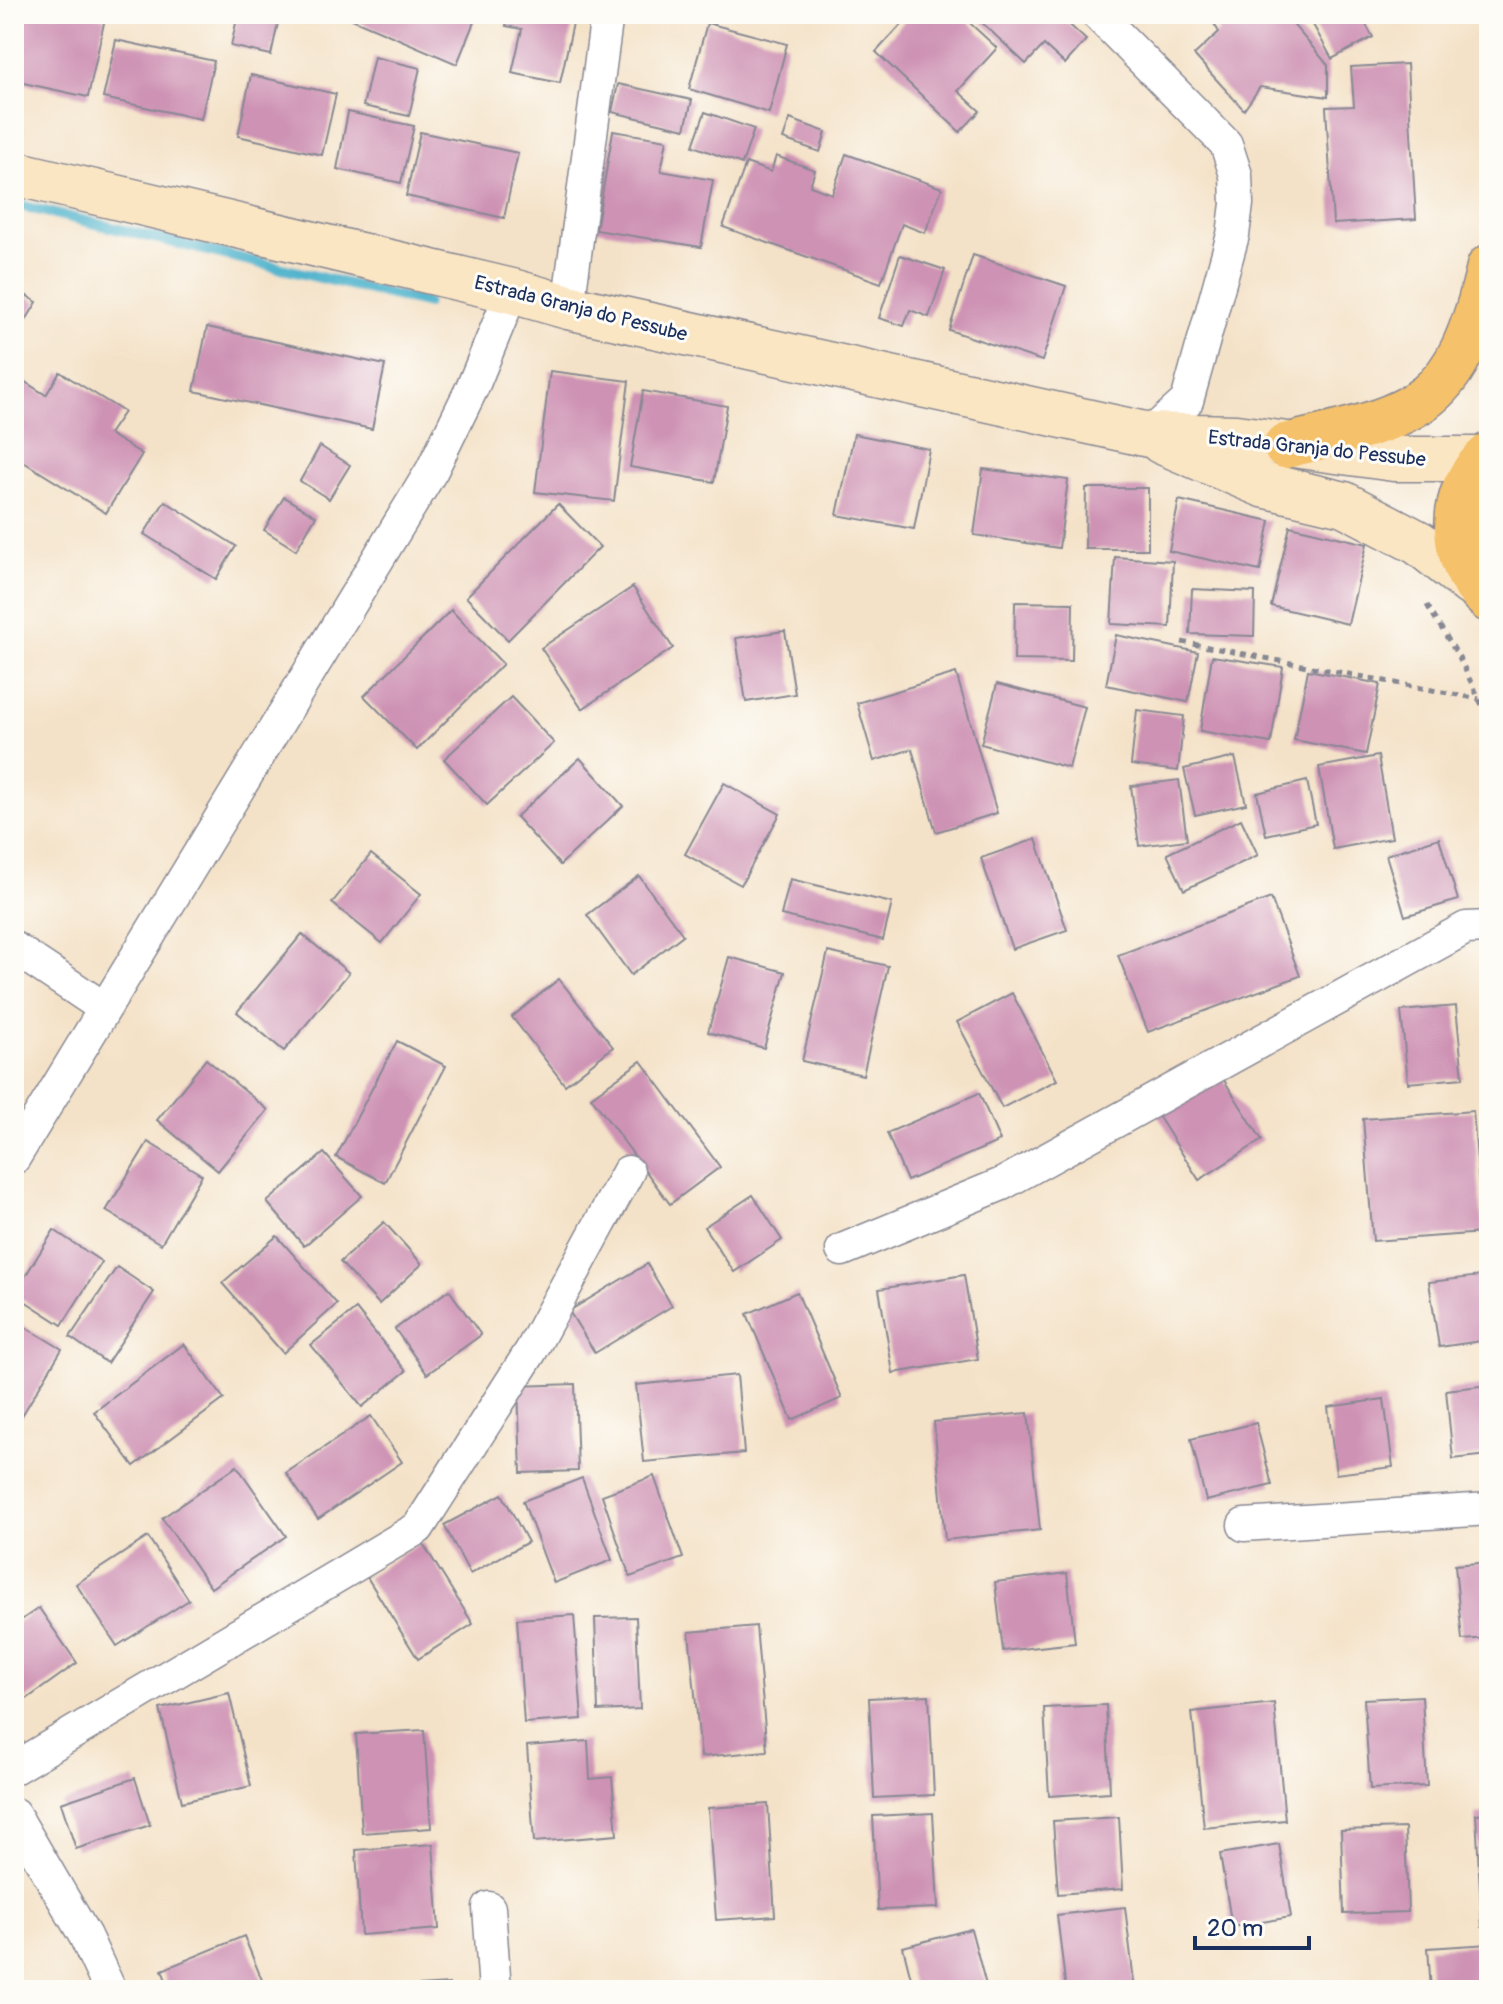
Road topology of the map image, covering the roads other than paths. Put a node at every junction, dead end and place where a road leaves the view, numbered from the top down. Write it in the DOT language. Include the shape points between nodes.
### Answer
graph roads {
  1 [pos="607,14"];
  2 [pos="1097,14"];
  3 [pos="14,173"];
  4 [pos="1489,267"];
  5 [pos="512,291"];
  6 [pos="568,307"];
  7 [pos="1149,435"];
  8 [pos="1285,446"];
  9 [pos="1487,457"];
  10 [pos="1480,592"];
  11 [pos="1489,927"];
  12 [pos="14,948"];
  13 [pos="104,1008"];
  14 [pos="14,1158"];
  15 [pos="628,1172"];
  16 [pos="842,1250"];
  17 [pos="1489,1509"];
  18 [pos="1244,1525"];
  19 [pos="14,1768"];
  20 [pos="14,1814"];
  21 [pos="489,1908"];
  22 [pos="110,1990"];
  23 [pos="495,1990"];
  1 -- 6 [label="street"];
  2 -- 7 [label="street" via="1226,144 1236,175 1233,235 1187,401"];
  3 -- 5 [label="main road, Estrada Granja do Pessube"];
  4 -- 8 [label="main road" via="1477,321 1459,361 1439,387 1394,418"];
  5 -- 6 [label="main road, Estrada Granja do Pessube"];
  5 -- 13 [label="street" via="432,470"];
  6 -- 7 [label="main road, Estrada Granja do Pessube"];
  7 -- 8 [label="main road, Estrada Granja do Pessube" via="1236,437"];
  7 -- 10 [label="main road, Estrada Granja do Pessube" via="1263,485 1344,504 1419,543"];
  8 -- 9 [label="main road, Estrada Granja do Pessube" via="1394,459"];
  9 -- 10 [label="main road" via="1469,480 1456,530 1460,556"];
  11 -- 16 [label="street" via="1466,928 1002,1184"];
  12 -- 13 [label="street"];
  13 -- 14 [label="street"];
  15 -- 19 [label="street" via="531,1351 418,1528"];
  17 -- 18 [label="street"];
  20 -- 22 [label="street"];
  21 -- 23 [label="street"];
}
